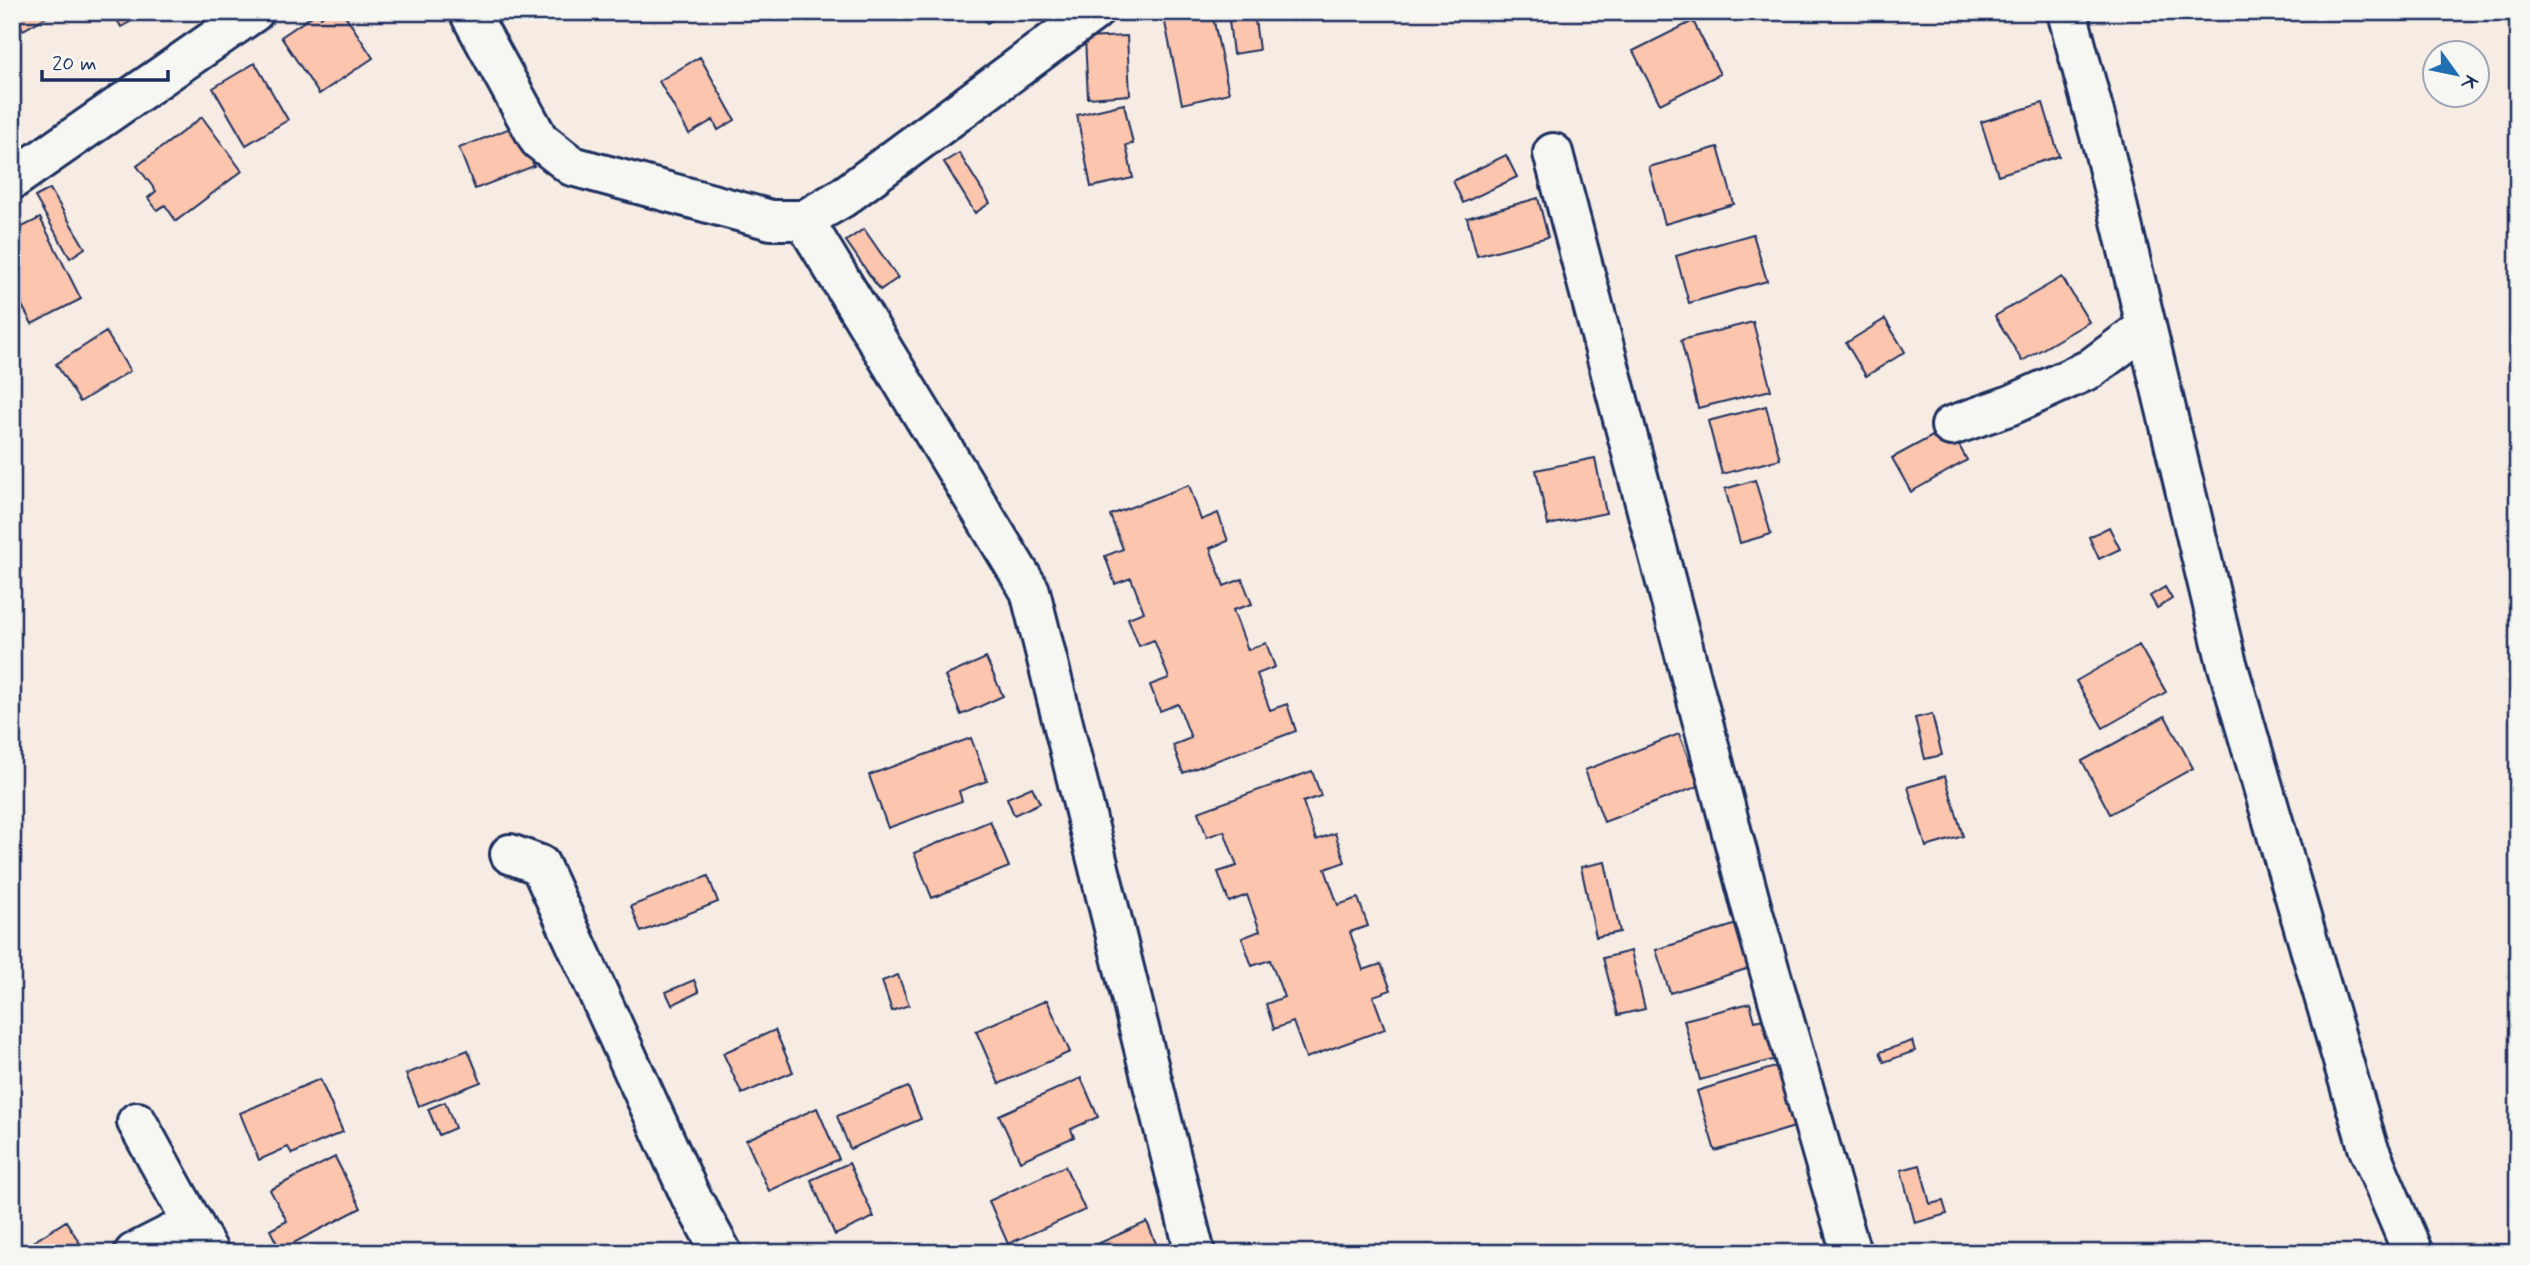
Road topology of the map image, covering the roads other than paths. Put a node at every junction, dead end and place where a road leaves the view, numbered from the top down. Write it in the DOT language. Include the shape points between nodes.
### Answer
graph roads {
  1 [pos="254,12"];
  2 [pos="469,12"];
  3 [pos="1093,12"];
  4 [pos="2067,12"];
  5 [pos="1553,153"];
  6 [pos="12,180"];
  7 [pos="804,220"];
  8 [pos="2146,327"];
  9 [pos="1951,426"];
  10 [pos="510,854"];
  11 [pos="137,1122"];
  12 [pos="201,1238"];
  13 [pos="134,1253"];
  14 [pos="722,1253"];
  15 [pos="1195,1253"];
  16 [pos="1851,1253"];
  17 [pos="2413,1253"];
  1 -- 6 [label="street"];
  2 -- 7 [label="street" via="539,140 572,166 771,220"];
  3 -- 7 [label="street" via="842,198"];
  4 -- 8 [label="street"];
  5 -- 16 [label="street" via="1748,896"];
  7 -- 15 [label="street" via="1030,591"];
  8 -- 9 [label="street" via="2090,369"];
  8 -- 17 [label="street" via="2226,660 2368,1147"];
  10 -- 14 [label="street" via="540,865 690,1195"];
  11 -- 12 [label="street"];
  12 -- 13 [label="street"];
}
